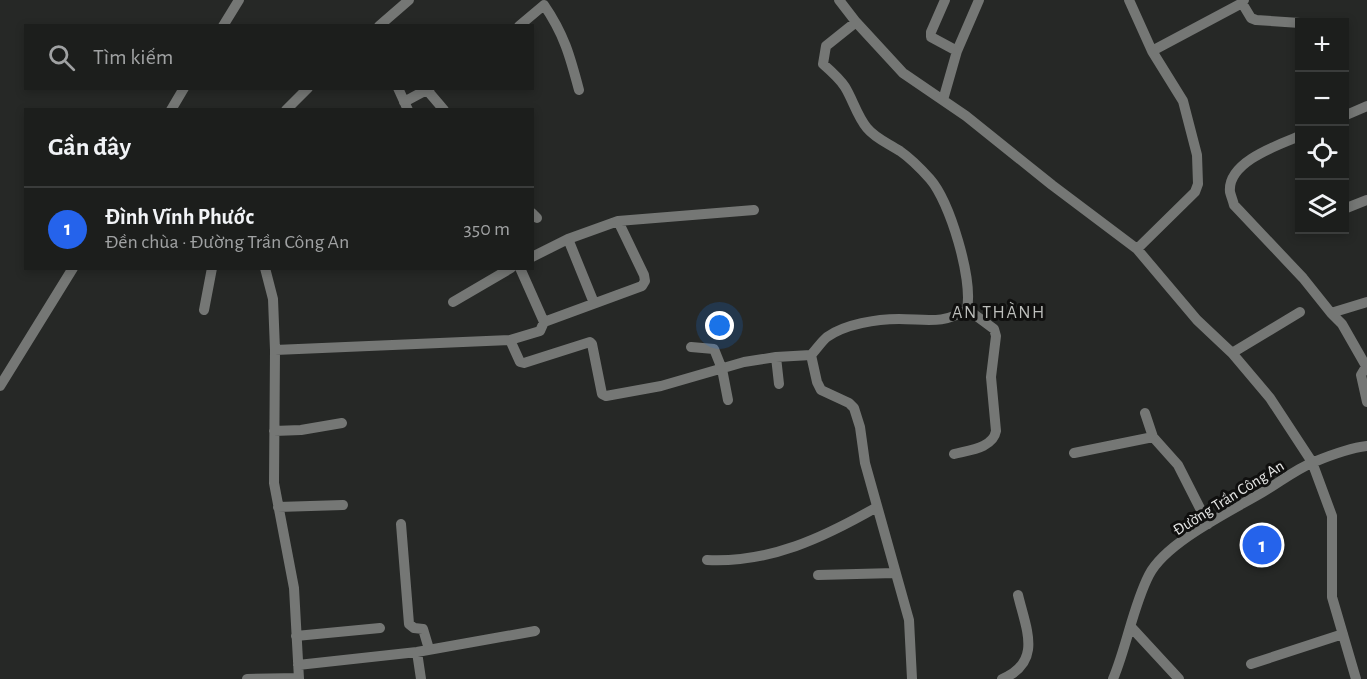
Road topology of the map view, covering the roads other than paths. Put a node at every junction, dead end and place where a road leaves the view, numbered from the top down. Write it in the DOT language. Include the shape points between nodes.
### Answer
graph roads {
  1 [pos="239,0"];
  2 [pos="409,0"];
  3 [pos="839,0"];
  4 [pos="945,0"];
  5 [pos="979,0"];
  6 [pos="1129,0"];
  7 [pos="1243,2"];
  8 [pos="548,3"];
  9 [pos="856,22"];
  10 [pos="1295,23"];
  11 [pos="224,24"];
  12 [pos="381,24"];
  13 [pos="522,24"];
  14 [pos="957,51"];
  15 [pos="1152,51"];
  16 [pos="183,90"];
  17 [pos="306,90"];
  18 [pos="399,90"];
  19 [pos="428,90"];
  20 [pos="430,90"];
  21 [pos="579,90"];
  22 [pos="943,100"];
  23 [pos="406,106"];
  24 [pos="1367,106"];
  25 [pos="172,108"];
  26 [pos="288,108"];
  27 [pos="443,108"];
  28 [pos="1349,114"];
  29 [pos="1295,138"];
  30 [pos="1367,200"];
  31 [pos="1349,207"];
  32 [pos="754,210"];
  33 [pos="618,220"];
  34 [pos="568,239"];
  35 [pos="1137,249"];
  36 [pos="534,256"];
  37 [pos="72,270"];
  38 [pos="212,270"];
  39 [pos="266,270"];
  40 [pos="509,270"];
  41 [pos="521,270"];
  42 [pos="453,302"];
  43 [pos="1367,302"];
  44 [pos="594,303"];
  45 [pos="967,309"];
  46 [pos="204,310"];
  47 [pos="1300,312"];
  48 [pos="1330,314"];
  49 [pos="544,322"];
  50 [pos="510,340"];
  51 [pos="691,347"];
  52 [pos="275,350"];
  53 [pos="1232,353"];
  54 [pos="811,355"];
  55 [pos="776,357"];
  56 [pos="1367,365"];
  57 [pos="722,369"];
  58 [pos="779,384"];
  59 [pos="0,386"];
  60 [pos="728,400"];
  61 [pos="1367,402"];
  62 [pos="1145,413"];
  63 [pos="342,423"];
  64 [pos="274,431"];
  65 [pos="1153,437"];
  66 [pos="1367,446"];
  67 [pos="1074,453"];
  68 [pos="954,454"];
  69 [pos="1312,462"];
  70 [pos="343,505"];
  71 [pos="278,507"];
  72 [pos="877,507"];
  73 [pos="400,524"];
  74 [pos="1208,524"];
  75 [pos="707,560"];
  76 [pos="895,573"];
  77 [pos="818,575"];
  78 [pos="1018,596"];
  79 [pos="1131,627"];
  80 [pos="380,628"];
  81 [pos="535,631"];
  82 [pos="1343,634"];
  83 [pos="296,636"];
  84 [pos="429,649"];
  85 [pos="417,652"];
  86 [pos="1251,664"];
  87 [pos="298,665"];
  88 [pos="299,678"];
  89 [pos="247,679"];
  90 [pos="421,679"];
  91 [pos="912,679"];
  92 [pos="1002,679"];
  93 [pos="1113,679"];
  94 [pos="1179,679"];
  95 [pos="1356,679"];
  1 -- 11 [label="street"];
  2 -- 12 [label="street"];
  3 -- 9 [label="street"];
  4 -- 14 [label="street" via="931,37"];
  5 -- 14 [label="street"];
  6 -- 15 [label="street"];
  7 -- 10 [label="street" via="1256,20"];
  7 -- 15 [label="street"];
  8 -- 13 [label="street"];
  8 -- 21 [label="street" via="566,43"];
  9 -- 22 [label="street" via="903,73"];
  9 -- 45 [label="street" via="826,46 823,64 845,86 865,127 901,152 931,180 957,238 969,300"];
  14 -- 22 [label="street"];
  15 -- 35 [label="street" via="1183,101 1197,155 1198,184 1191,198"];
  16 -- 25 [label="street"];
  17 -- 26 [label="street"];
  18 -- 23 [label="street"];
  19 -- 23 [label="street"];
  20 -- 27 [label="street"];
  22 -- 35 [label="street"];
  24 -- 28 [label="street"];
  29 -- 48 [label="street" via="1244,163 1230,190 1234,205 1303,278"];
  30 -- 31 [label="street"];
  32 -- 33 [label="street"];
  33 -- 34 [label="street"];
  33 -- 44 [label="street" via="645,281 642,286"];
  34 -- 36 [label="street"];
  34 -- 44 [label="street"];
  35 -- 53 [label="street" via="1197,320"];
  37 -- 59 [label="street"];
  38 -- 46 [label="street"];
  39 -- 52 [label="street" via="273,299"];
  40 -- 42 [label="street"];
  41 -- 49 [label="street"];
  43 -- 48 [label="street"];
  44 -- 49 [label="street"];
  45 -- 54 [label="street" via="944,320 896,319 853,325 827,338"];
  45 -- 68 [label="street" via="994,329 996,336 991,377 996,431 990,443"];
  47 -- 53 [label="street"];
  48 -- 56 [label="street" via="1342,324"];
  49 -- 50 [label="street" via="540,331"];
  50 -- 52 [label="street"];
  50 -- 57 [label="street" via="524,363 590,342 604,396"];
  51 -- 57 [label="street" via="714,348"];
  52 -- 64 [label="street"];
  53 -- 69 [label="street" via="1270,398"];
  54 -- 55 [label="street"];
  54 -- 72 [label="street" via="821,390 854,408"];
  55 -- 57 [label="street"];
  55 -- 58 [label="street"];
  56 -- 61 [label="street" via="1361,375"];
  57 -- 60 [label="street"];
  62 -- 65 [label="street"];
  63 -- 64 [label="street"];
  64 -- 71 [label="street"];
  65 -- 67 [label="street"];
  65 -- 74 [label="street" via="1178,465"];
  66 -- 69 [label="street, Đường Trần Công An"];
  69 -- 74 [label="street, Đường Trần Công An"];
  69 -- 82 [label="street" via="1332,516 1332,597"];
  70 -- 71 [label="street"];
  71 -- 83 [label="street" via="294,588"];
  72 -- 75 [label="street" via="807,543 731,561"];
  72 -- 76 [label="street"];
  73 -- 84 [label="street" via="410,624 423,629"];
  74 -- 79 [label="street, Đường Trần Công An" via="1166,554 1150,573"];
  76 -- 77 [label="street"];
  76 -- 91 [label="street" via="909,620"];
  78 -- 92 [label="street" via="1028,634 1028,651 1019,669"];
  79 -- 93 [label="street, Đường Trần Công An"];
  79 -- 94 [label="street"];
  80 -- 83 [label="street"];
  81 -- 84 [label="street"];
  82 -- 86 [label="street"];
  82 -- 95 [label="street"];
  83 -- 87 [label="street"];
  84 -- 85 [label="street"];
  85 -- 87 [label="street"];
  85 -- 90 [label="street"];
  87 -- 88 [label="street"];
  88 -- 89 [label="street"];
}
